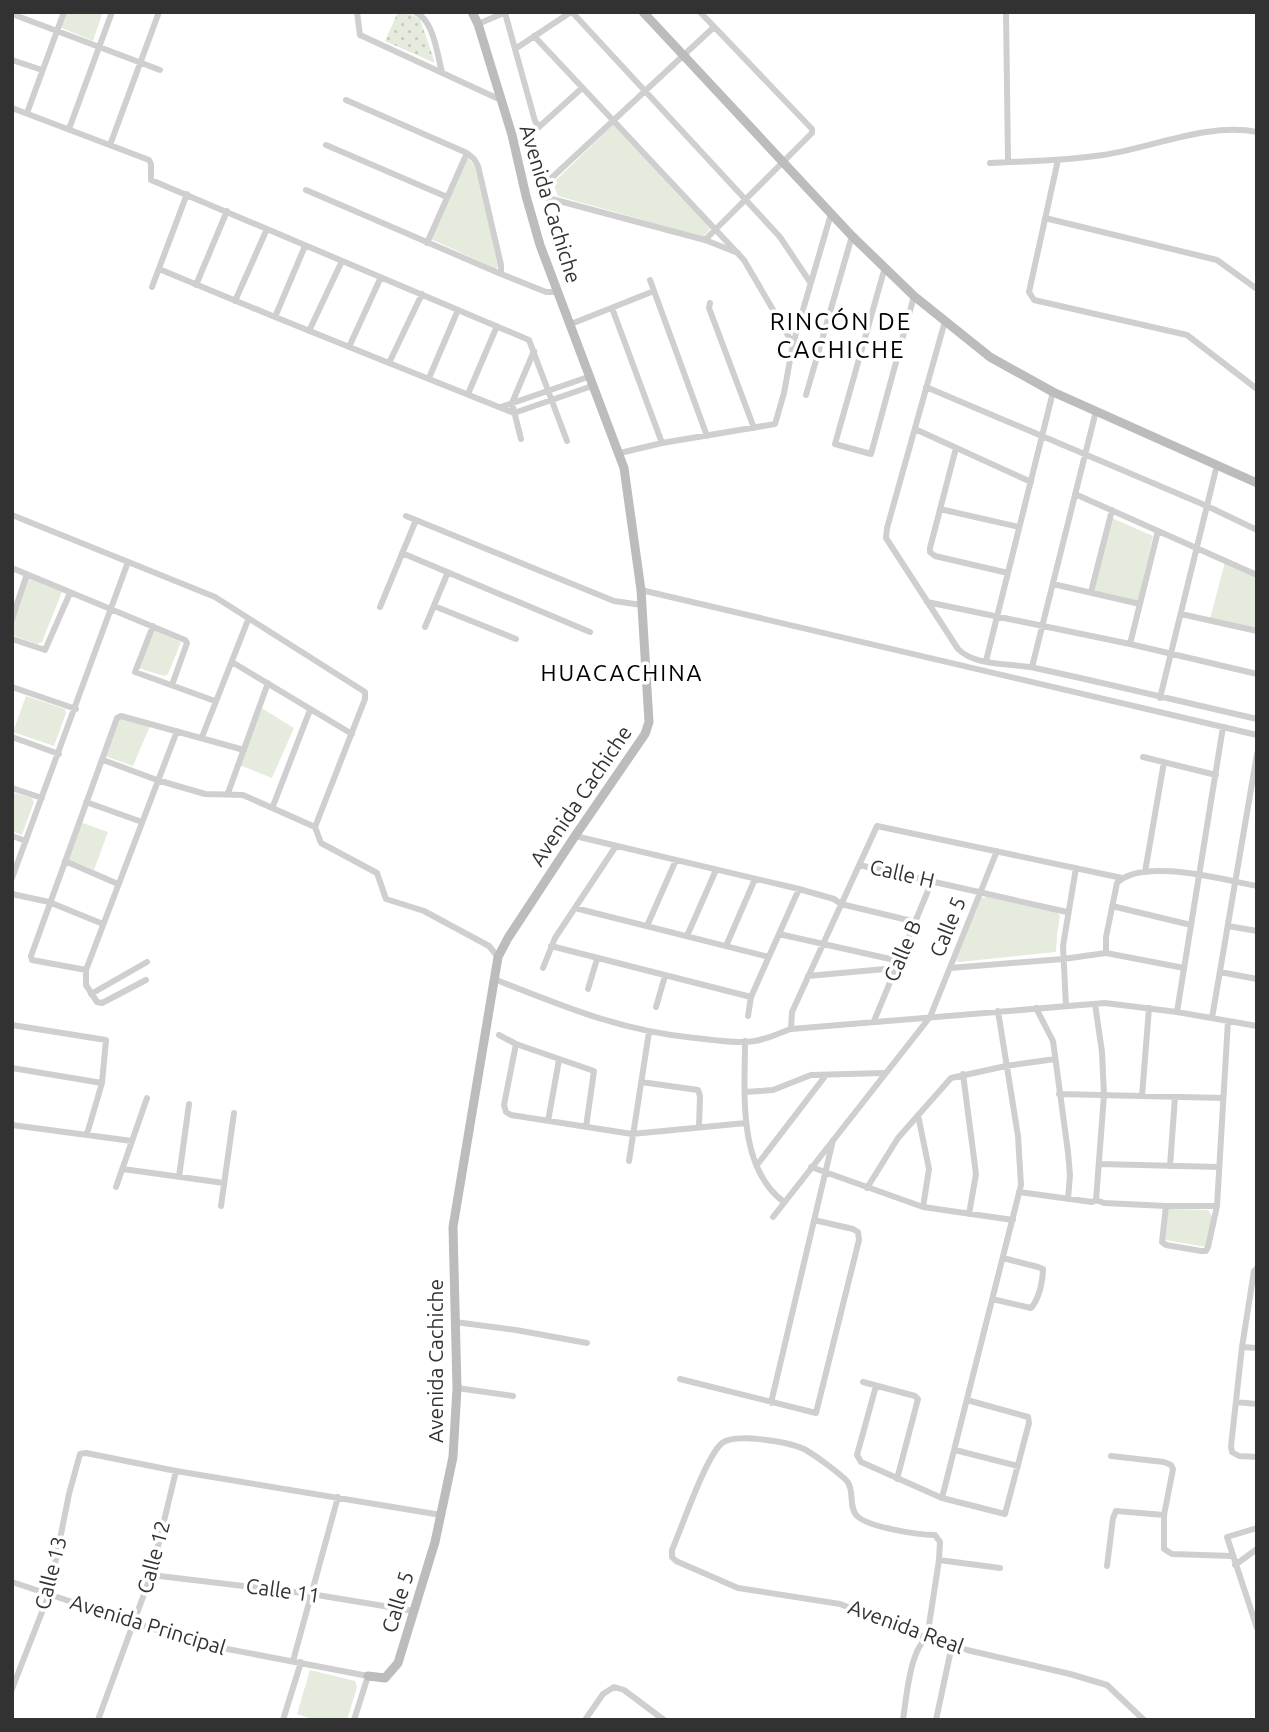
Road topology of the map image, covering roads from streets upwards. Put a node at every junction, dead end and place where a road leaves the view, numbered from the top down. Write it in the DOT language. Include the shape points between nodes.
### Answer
graph roads {
  1 [pos="64,12"];
  2 [pos="111,12"];
  3 [pos="159,12"];
  4 [pos="357,12"];
  5 [pos="415,12"];
  6 [pos="471,12"];
  7 [pos="506,12"];
  8 [pos="572,12"];
  9 [pos="643,12"];
  10 [pos="700,12"];
  11 [pos="1006,12"];
  12 [pos="12,14"];
  13 [pos="478,24"];
  14 [pos="714,27"];
  15 [pos="57,31"];
  16 [pos="534,36"];
  17 [pos="100,47"];
  18 [pos="515,49"];
  19 [pos="682,55"];
  20 [pos="12,60"];
  21 [pos="140,63"];
  22 [pos="42,70"];
  23 [pos="160,70"];
  24 [pos="442,72"];
  25 [pos="582,88"];
  26 [pos="644,90"];
  27 [pos="346,100"];
  28 [pos="500,100"];
  29 [pos="12,108"];
  30 [pos="27,113"];
  31 [pos="612,120"];
  32 [pos="69,129"];
  33 [pos="1257,132"];
  34 [pos="110,145"];
  35 [pos="326,145"];
  36 [pos="467,153"];
  37 [pos="1058,160"];
  38 [pos="782,162"];
  39 [pos="1008,162"];
  40 [pos="990,163"];
  41 [pos="306,190"];
  42 [pos="187,194"];
  43 [pos="447,197"];
  44 [pos="747,199"];
  45 [pos="227,211"];
  46 [pos="831,214"];
  47 [pos="1045,219"];
  48 [pos="267,229"];
  49 [pos="715,230"];
  50 [pos="852,236"];
  51 [pos="705,240"];
  52 [pos="427,243"];
  53 [pos="305,246"];
  54 [pos="738,253"];
  55 [pos="342,261"];
  56 [pos="885,267"];
  57 [pos="159,269"];
  58 [pos="501,274"];
  59 [pos="381,277"];
  60 [pos="650,280"];
  61 [pos="810,282"];
  62 [pos="196,285"];
  63 [pos="152,287"];
  64 [pos="1257,289"];
  65 [pos="654,291"];
  66 [pos="558,292"];
  67 [pos="422,294"];
  68 [pos="914,296"];
  69 [pos="235,301"];
  70 [pos="710,303"];
  71 [pos="612,309"];
  72 [pos="458,310"];
  73 [pos="275,317"];
  74 [pos="945,321"];
  75 [pos="571,324"];
  76 [pos="497,326"];
  77 [pos="309,331"];
  78 [pos="793,344"];
  79 [pos="349,347"];
  80 [pos="534,351"];
  81 [pos="389,363"];
  82 [pos="429,378"];
  83 [pos="590,381"];
  84 [pos="926,387"];
  85 [pos="1257,389"];
  86 [pos="548,391"];
  87 [pos="1053,393"];
  88 [pos="468,394"];
  89 [pos="806,395"];
  90 [pos="551,400"];
  91 [pos="512,403"];
  92 [pos="500,407"];
  93 [pos="1096,411"];
  94 [pos="514,412"];
  95 [pos="754,428"];
  96 [pos="915,429"];
  97 [pos="707,436"];
  98 [pos="1042,437"];
  99 [pos="521,439"];
  100 [pos="567,441"];
  101 [pos="662,443"];
  102 [pos="956,448"];
  103 [pos="620,453"];
  104 [pos="1085,456"];
  105 [pos="1217,465"];
  106 [pos="1031,482"];
  107 [pos="1257,483"];
  108 [pos="1075,494"];
  109 [pos="1207,506"];
  110 [pos="940,509"];
  111 [pos="1112,510"];
  112 [pos="12,515"];
  113 [pos="406,516"];
  114 [pos="416,520"];
  115 [pos="1019,527"];
  116 [pos="1257,530"];
  117 [pos="1158,531"];
  118 [pos="1197,548"];
  119 [pos="402,553"];
  120 [pos="128,562"];
  121 [pos="12,568"];
  122 [pos="449,572"];
  123 [pos="1008,573"];
  124 [pos="27,574"];
  125 [pos="1257,575"];
  126 [pos="1053,584"];
  127 [pos="641,590"];
  128 [pos="1091,592"];
  129 [pos="70,593"];
  130 [pos="927,602"];
  131 [pos="1140,604"];
  132 [pos="434,606"];
  133 [pos="642,606"];
  134 [pos="380,607"];
  135 [pos="112,609"];
  136 [pos="1181,614"];
  137 [pos="997,617"];
  138 [pos="12,619"];
  139 [pos="248,620"];
  140 [pos="153,626"];
  141 [pos="425,627"];
  142 [pos="1043,627"];
  143 [pos="1257,631"];
  144 [pos="590,632"];
  145 [pos="12,639"];
  146 [pos="516,639"];
  147 [pos="1130,644"];
  148 [pos="1171,654"];
  149 [pos="986,661"];
  150 [pos="232,662"];
  151 [pos="1032,667"];
  152 [pos="1257,674"];
  153 [pos="268,683"];
  154 [pos="172,685"];
  155 [pos="12,687"];
  156 [pos="1160,698"];
  157 [pos="215,701"];
  158 [pos="76,709"];
  159 [pos="310,710"];
  160 [pos="1256,717"];
  161 [pos="1223,727"];
  162 [pos="177,730"];
  163 [pos="352,734"];
  164 [pos="1257,735"];
  165 [pos="12,737"];
  166 [pos="202,737"];
  167 [pos="244,750"];
  168 [pos="59,754"];
  169 [pos="1257,754"];
  170 [pos="1143,757"];
  171 [pos="103,760"];
  172 [pos="1164,762"];
  173 [pos="1216,775"];
  174 [pos="158,780"];
  175 [pos="12,788"];
  176 [pos="228,793"];
  177 [pos="42,798"];
  178 [pos="86,802"];
  179 [pos="272,806"];
  180 [pos="142,822"];
  181 [pos="315,827"];
  182 [pos="12,836"];
  183 [pos="575,836"];
  184 [pos="26,841"];
  185 [pos="616,846"];
  186 [pos="997,851"];
  187 [pos="676,860"];
  188 [pos="65,861"];
  189 [pos="859,865"];
  190 [pos="1076,869"];
  191 [pos="716,870"];
  192 [pos="1144,872"];
  193 [pos="1200,876"];
  194 [pos="12,878"];
  195 [pos="1122,878"];
  196 [pos="755,879"];
  197 [pos="932,881"];
  198 [pos="1236,882"];
  199 [pos="118,884"];
  200 [pos="1257,886"];
  201 [pos="799,889"];
  202 [pos="981,892"];
  203 [pos="12,894"];
  204 [pos="49,902"];
  205 [pos="841,904"];
  206 [pos="1112,906"];
  207 [pos="575,908"];
  208 [pos="1067,912"];
  209 [pos="916,922"];
  210 [pos="103,924"];
  211 [pos="1191,925"];
  212 [pos="647,926"];
  213 [pos="1228,926"];
  214 [pos="1257,931"];
  215 [pos="779,934"];
  216 [pos="687,936"];
  217 [pos="823,944"];
  218 [pos="551,946"];
  219 [pos="726,946"];
  220 [pos="1106,953"];
  221 [pos="498,957"];
  222 [pos="769,957"];
  223 [pos="597,958"];
  224 [pos="1063,959"];
  225 [pos="147,962"];
  226 [pos="898,965"];
  227 [pos="543,968"];
  228 [pos="950,968"];
  229 [pos="1184,968"];
  230 [pos="86,970"];
  231 [pos="1220,972"];
  232 [pos="665,976"];
  233 [pos="808,976"];
  234 [pos="494,979"];
  235 [pos="1257,979"];
  236 [pos="146,980"];
  237 [pos="588,989"];
  238 [pos="91,994"];
  239 [pos="751,997"];
  240 [pos="1095,1004"];
  241 [pos="1066,1006"];
  242 [pos="656,1007"];
  243 [pos="1036,1008"];
  244 [pos="1149,1009"];
  245 [pos="998,1012"];
  246 [pos="1177,1012"];
  247 [pos="748,1016"];
  248 [pos="930,1017"];
  249 [pos="1212,1018"];
  250 [pos="874,1021"];
  251 [pos="1228,1021"];
  252 [pos="12,1025"];
  253 [pos="1257,1026"];
  254 [pos="791,1029"];
  255 [pos="649,1032"];
  256 [pos="499,1035"];
  257 [pos="745,1041"];
  258 [pos="516,1044"];
  259 [pos="1055,1059"];
  260 [pos="559,1060"];
  261 [pos="1006,1066"];
  262 [pos="12,1068"];
  263 [pos="884,1073"];
  264 [pos="963,1074"];
  265 [pos="826,1075"];
  266 [pos="641,1082"];
  267 [pos="102,1083"];
  268 [pos="746,1092"];
  269 [pos="1059,1094"];
  270 [pos="1104,1095"];
  271 [pos="1142,1096"];
  272 [pos="1175,1097"];
  273 [pos="147,1098"];
  274 [pos="1223,1098"];
  275 [pos="189,1104"];
  276 [pos="234,1113"];
  277 [pos="918,1115"];
  278 [pos="548,1121"];
  279 [pos="746,1123"];
  280 [pos="12,1125"];
  281 [pos="586,1127"];
  282 [pos="699,1127"];
  283 [pos="87,1134"];
  284 [pos="632,1134"];
  285 [pos="834,1138"];
  286 [pos="132,1141"];
  287 [pos="629,1161"];
  288 [pos="1100,1164"];
  289 [pos="757,1165"];
  290 [pos="1170,1166"];
  291 [pos="811,1167"];
  292 [pos="1219,1167"];
  293 [pos="123,1169"];
  294 [pos="825,1173"];
  295 [pos="179,1177"];
  296 [pos="224,1182"];
  297 [pos="116,1187"];
  298 [pos="867,1188"];
  299 [pos="1019,1192"];
  300 [pos="1068,1199"];
  301 [pos="1096,1200"];
  302 [pos="783,1202"];
  303 [pos="221,1206"];
  304 [pos="1166,1206"];
  305 [pos="1217,1206"];
  306 [pos="923,1207"];
  307 [pos="969,1214"];
  308 [pos="773,1217"];
  309 [pos="814,1220"];
  310 [pos="1013,1220"];
  311 [pos="1003,1258"];
  312 [pos="1257,1268"];
  313 [pos="992,1298"];
  314 [pos="455,1322"];
  315 [pos="587,1343"];
  316 [pos="1242,1347"];
  317 [pos="1257,1349"];
  318 [pos="680,1379"];
  319 [pos="863,1381"];
  320 [pos="876,1386"];
  321 [pos="457,1388"];
  322 [pos="513,1396"];
  323 [pos="967,1400"];
  324 [pos="1236,1402"];
  325 [pos="771,1403"];
  326 [pos="1257,1404"];
  327 [pos="955,1450"];
  328 [pos="1111,1456"];
  329 [pos="1257,1457"];
  330 [pos="1018,1466"];
  331 [pos="176,1471"];
  332 [pos="897,1479"];
  333 [pos="338,1497"];
  334 [pos="942,1498"];
  335 [pos="442,1515"];
  336 [pos="1164,1515"];
  337 [pos="1257,1528"];
  338 [pos="1257,1549"];
  339 [pos="1232,1556"];
  340 [pos="939,1560"];
  341 [pos="1235,1564"];
  342 [pos="1107,1566"];
  343 [pos="1000,1568"];
  344 [pos="151,1575"];
  345 [pos="12,1582"];
  346 [pos="49,1594"];
  347 [pos="311,1594"];
  348 [pos="414,1611"];
  349 [pos="1255,1615"];
  350 [pos="135,1623"];
  351 [pos="1257,1628"];
  352 [pos="928,1639"];
  353 [pos="952,1645"];
  354 [pos="293,1661"];
  355 [pos="301,1662"];
  356 [pos="368,1676"];
  357 [pos="12,1689"];
  358 [pos="285,1719"];
  359 [pos="98,1720"];
  360 [pos="354,1720"];
  361 [pos="585,1720"];
  362 [pos="664,1720"];
  363 [pos="902,1720"];
  364 [pos="936,1720"];
  365 [pos="1144,1720"];
  1 -- 15 [label="street"];
  2 -- 17 [label="street"];
  3 -- 21 [label="street"];
  4 -- 24 [label="street" via="360,35"];
  5 -- 24 [label="street" via="429,27"];
  6 -- 13 [label="street, Avenida Cachiche"];
  7 -- 13 [label="street"];
  7 -- 18 [label="street"];
  8 -- 16 [label="street"];
  8 -- 26 [label="street"];
  9 -- 19 [label="street"];
  10 -- 14 [label="street"];
  11 -- 39 [label="street"];
  12 -- 15 [label="street"];
  13 -- 28 [label="street, Avenida Cachiche"];
  14 -- 19 [label="street"];
  14 -- 38 [label="street" via="811,129 810,137"];
  15 -- 17 [label="street"];
  15 -- 22 [label="street"];
  16 -- 18 [label="street"];
  16 -- 25 [label="street"];
  17 -- 21 [label="street"];
  17 -- 32 [label="street"];
  18 -- 25 [label="street" via="539,127"];
  19 -- 26 [label="street"];
  19 -- 38 [label="street"];
  20 -- 22 [label="street"];
  21 -- 23 [label="street"];
  21 -- 34 [label="street"];
  22 -- 30 [label="street"];
  24 -- 28 [label="street"];
  25 -- 31 [label="street"];
  26 -- 31 [label="street"];
  26 -- 44 [label="street"];
  27 -- 36 [label="street"];
  28 -- 66 [label="street, Avenida Cachiche"];
  29 -- 30 [label="street"];
  30 -- 32 [label="street"];
  31 -- 49 [label="street"];
  31 -- 51 [label="street" via="545,184 548,198"];
  32 -- 34 [label="street"];
  33 -- 37 [label="street" via="1201,134"];
  34 -- 42 [label="street" via="149,160 151,180"];
  35 -- 43 [label="street"];
  36 -- 43 [label="street"];
  36 -- 58 [label="street" via="478,166"];
  37 -- 39 [label="street"];
  37 -- 47 [label="street"];
  38 -- 44 [label="street"];
  38 -- 46 [label="street"];
  39 -- 40 [label="street"];
  41 -- 52 [label="street"];
  42 -- 45 [label="street"];
  42 -- 57 [label="street"];
  43 -- 52 [label="street"];
  44 -- 49 [label="street"];
  44 -- 61 [label="street"];
  45 -- 48 [label="street"];
  45 -- 62 [label="street"];
  46 -- 50 [label="street"];
  46 -- 61 [label="street"];
  47 -- 64 [label="street" via="1217,260"];
  47 -- 85 [label="street" via="1029,292 1034,300 1187,335"];
  48 -- 53 [label="street"];
  48 -- 69 [label="street"];
  49 -- 51 [label="street"];
  49 -- 54 [label="street"];
  50 -- 56 [label="street"];
  50 -- 89 [label="street"];
  51 -- 54 [label="street"];
  52 -- 58 [label="street"];
  53 -- 55 [label="street"];
  53 -- 73 [label="street"];
  54 -- 78 [label="street"];
  55 -- 59 [label="street"];
  55 -- 77 [label="street"];
  56 -- 68 [label="street"];
  56 -- 68 [label="street" via="835,444 871,454"];
  57 -- 62 [label="street"];
  57 -- 63 [label="street"];
  58 -- 66 [label="street" via="546,292"];
  59 -- 67 [label="street"];
  59 -- 79 [label="street"];
  60 -- 65 [label="street"];
  61 -- 78 [label="street"];
  62 -- 69 [label="street"];
  65 -- 71 [label="street"];
  65 -- 97 [label="street"];
  66 -- 75 [label="street, Avenida Cachiche"];
  67 -- 72 [label="street"];
  67 -- 81 [label="street"];
  68 -- 74 [label="street"];
  69 -- 73 [label="street"];
  70 -- 95 [label="street"];
  71 -- 75 [label="street"];
  71 -- 101 [label="street"];
  72 -- 76 [label="street"];
  72 -- 82 [label="street"];
  73 -- 77 [label="street"];
  74 -- 84 [label="street"];
  74 -- 87 [label="street" via="990,357"];
  75 -- 83 [label="street, Avenida Cachiche"];
  76 -- 80 [label="street" via="529,340"];
  76 -- 88 [label="street"];
  77 -- 79 [label="street"];
  78 -- 95 [label="street" via="775,424"];
  79 -- 81 [label="street"];
  80 -- 86 [label="street"];
  80 -- 91 [label="street"];
  81 -- 82 [label="street"];
  82 -- 88 [label="street"];
  83 -- 86 [label="street"];
  83 -- 90 [label="street"];
  83 -- 103 [label="street, Avenida Cachiche"];
  84 -- 96 [label="street"];
  84 -- 98 [label="street"];
  86 -- 90 [label="street"];
  86 -- 91 [label="street"];
  87 -- 93 [label="street"];
  87 -- 98 [label="street"];
  88 -- 92 [label="street"];
  90 -- 94 [label="street"];
  90 -- 100 [label="street"];
  91 -- 92 [label="street"];
  91 -- 94 [label="street"];
  92 -- 94 [label="street"];
  93 -- 104 [label="street"];
  93 -- 105 [label="street"];
  94 -- 99 [label="street"];
  95 -- 97 [label="street"];
  96 -- 102 [label="street"];
  96 -- 130 [label="street" via="886,538"];
  97 -- 101 [label="street"];
  98 -- 104 [label="street"];
  98 -- 106 [label="street"];
  101 -- 103 [label="street"];
  102 -- 106 [label="street"];
  102 -- 110 [label="street"];
  103 -- 127 [label="street, Avenida Cachiche"];
  104 -- 108 [label="street"];
  104 -- 109 [label="street"];
  105 -- 107 [label="street"];
  105 -- 109 [label="street"];
  106 -- 115 [label="street"];
  108 -- 111 [label="street"];
  108 -- 126 [label="street"];
  109 -- 116 [label="street"];
  109 -- 118 [label="street"];
  110 -- 115 [label="street"];
  110 -- 123 [label="street" via="930,552"];
  111 -- 117 [label="street"];
  111 -- 128 [label="street"];
  112 -- 120 [label="street"];
  113 -- 114 [label="street"];
  114 -- 119 [label="street"];
  114 -- 133 [label="street" via="614,601"];
  115 -- 123 [label="street"];
  117 -- 118 [label="street"];
  117 -- 131 [label="street"];
  118 -- 125 [label="street"];
  118 -- 136 [label="street"];
  119 -- 122 [label="street"];
  119 -- 134 [label="street"];
  120 -- 135 [label="street"];
  120 -- 139 [label="street" via="215,597"];
  121 -- 124 [label="street"];
  122 -- 132 [label="street"];
  122 -- 144 [label="street"];
  123 -- 137 [label="street"];
  124 -- 129 [label="street"];
  124 -- 138 [label="street"];
  126 -- 128 [label="street"];
  126 -- 142 [label="street"];
  127 -- 133 [label="street, Avenida Cachiche"];
  127 -- 161 [label="street"];
  128 -- 131 [label="street"];
  129 -- 135 [label="street"];
  129 -- 145 [label="street" via="46,650"];
  130 -- 137 [label="street"];
  130 -- 149 [label="street" via="957,649"];
  131 -- 147 [label="street"];
  132 -- 141 [label="street"];
  132 -- 146 [label="street"];
  133 -- 183 [label="street, Avenida Cachiche" via="649,722"];
  135 -- 140 [label="street"];
  135 -- 158 [label="street"];
  136 -- 143 [label="street"];
  136 -- 148 [label="street"];
  137 -- 142 [label="street"];
  137 -- 149 [label="street"];
  139 -- 150 [label="street"];
  139 -- 163 [label="street" via="365,692"];
  140 -- 154 [label="street" via="187,641"];
  140 -- 154 [label="street" via="135,672"];
  142 -- 147 [label="street"];
  142 -- 151 [label="street"];
  147 -- 148 [label="street"];
  148 -- 152 [label="street"];
  148 -- 156 [label="street"];
  149 -- 151 [label="street"];
  150 -- 153 [label="street"];
  150 -- 157 [label="street"];
  151 -- 156 [label="street"];
  153 -- 159 [label="street"];
  153 -- 167 [label="street"];
  154 -- 157 [label="street"];
  155 -- 158 [label="street"];
  156 -- 160 [label="street"];
  157 -- 166 [label="street"];
  158 -- 168 [label="street"];
  159 -- 163 [label="street"];
  159 -- 179 [label="street"];
  161 -- 164 [label="street"];
  161 -- 173 [label="street"];
  162 -- 166 [label="street"];
  162 -- 171 [label="street" via="119,716"];
  162 -- 174 [label="street"];
  163 -- 181 [label="street"];
  165 -- 168 [label="street"];
  166 -- 167 [label="street"];
  167 -- 176 [label="street"];
  168 -- 177 [label="street"];
  169 -- 198 [label="street"];
  170 -- 172 [label="street"];
  171 -- 174 [label="street"];
  171 -- 178 [label="street"];
  172 -- 173 [label="street"];
  172 -- 192 [label="street"];
  173 -- 193 [label="street"];
  174 -- 176 [label="street" via="205,794"];
  174 -- 180 [label="street"];
  175 -- 177 [label="street"];
  176 -- 179 [label="street"];
  177 -- 184 [label="street"];
  178 -- 180 [label="street"];
  178 -- 188 [label="street"];
  179 -- 181 [label="street"];
  180 -- 199 [label="street"];
  181 -- 221 [label="street" via="321,843 377,873 386,899 424,911 488,946"];
  182 -- 184 [label="street"];
  183 -- 185 [label="street"];
  183 -- 221 [label="street, Avenida Cachiche"];
  184 -- 194 [label="street"];
  185 -- 187 [label="street"];
  185 -- 207 [label="street"];
  186 -- 189 [label="street" via="881,825"];
  186 -- 190 [label="street"];
  186 -- 202 [label="street, Calle 5"];
  187 -- 191 [label="street"];
  187 -- 212 [label="street"];
  188 -- 199 [label="street"];
  188 -- 204 [label="street"];
  189 -- 197 [label="street, Calle H"];
  189 -- 205 [label="street"];
  190 -- 195 [label="street"];
  190 -- 208 [label="street"];
  191 -- 196 [label="street"];
  191 -- 216 [label="street"];
  192 -- 193 [label="street" via="1155,869"];
  192 -- 195 [label="street"];
  193 -- 198 [label="street"];
  193 -- 211 [label="street"];
  195 -- 206 [label="street"];
  196 -- 201 [label="street"];
  196 -- 219 [label="street"];
  197 -- 202 [label="street, Calle H"];
  197 -- 209 [label="street, Calle B"];
  198 -- 200 [label="street"];
  198 -- 213 [label="street"];
  199 -- 210 [label="street"];
  201 -- 205 [label="street"];
  201 -- 215 [label="street"];
  202 -- 208 [label="street, Calle H"];
  202 -- 228 [label="street, Calle 5"];
  203 -- 204 [label="street"];
  204 -- 210 [label="street"];
  204 -- 230 [label="street" via="31,958"];
  205 -- 209 [label="street"];
  205 -- 217 [label="street"];
  206 -- 211 [label="street"];
  206 -- 220 [label="street"];
  207 -- 212 [label="street"];
  207 -- 218 [label="street"];
  208 -- 224 [label="street"];
  209 -- 226 [label="street, Calle B"];
  210 -- 230 [label="street"];
  211 -- 229 [label="street"];
  212 -- 216 [label="street"];
  213 -- 214 [label="street"];
  213 -- 231 [label="street"];
  215 -- 217 [label="street"];
  215 -- 222 [label="street"];
  216 -- 219 [label="street"];
  217 -- 226 [label="street"];
  217 -- 233 [label="street"];
  218 -- 223 [label="street"];
  218 -- 227 [label="street"];
  219 -- 222 [label="street"];
  220 -- 224 [label="street"];
  220 -- 229 [label="street"];
  221 -- 234 [label="street, Avenida Cachiche"];
  222 -- 239 [label="street"];
  223 -- 232 [label="street"];
  223 -- 237 [label="street"];
  224 -- 228 [label="street"];
  224 -- 241 [label="street"];
  225 -- 238 [label="street"];
  226 -- 233 [label="street"];
  226 -- 250 [label="street, Calle B"];
  228 -- 248 [label="street, Calle 5"];
  229 -- 246 [label="street"];
  230 -- 238 [label="street"];
  231 -- 235 [label="street"];
  231 -- 249 [label="street"];
  232 -- 239 [label="street"];
  232 -- 242 [label="street"];
  233 -- 254 [label="street" via="792,1012"];
  234 -- 255 [label="street" via="574,1011"];
  234 -- 314 [label="street, Avenida Cachiche" via="453,1227"];
  236 -- 238 [label="street" via="102,1003"];
  239 -- 247 [label="street"];
  240 -- 241 [label="street"];
  240 -- 244 [label="street"];
  240 -- 270 [label="street"];
  241 -- 243 [label="street"];
  243 -- 245 [label="street"];
  243 -- 259 [label="street" via="1049,1031"];
  244 -- 246 [label="street"];
  244 -- 271 [label="street"];
  245 -- 248 [label="street"];
  245 -- 261 [label="street"];
  246 -- 249 [label="street"];
  248 -- 250 [label="street"];
  248 -- 263 [label="street, Calle 5"];
  249 -- 251 [label="street"];
  250 -- 254 [label="street"];
  251 -- 253 [label="street"];
  251 -- 274 [label="street"];
  252 -- 267 [label="street" via="106,1040"];
  254 -- 257 [label="street"];
  255 -- 257 [label="street"];
  255 -- 266 [label="street"];
  256 -- 258 [label="street"];
  257 -- 268 [label="street"];
  258 -- 260 [label="street"];
  258 -- 278 [label="street" via="506,1112"];
  259 -- 261 [label="street"];
  259 -- 269 [label="street"];
  260 -- 278 [label="street"];
  260 -- 281 [label="street" via="594,1071"];
  261 -- 264 [label="street"];
  261 -- 299 [label="street" via="1018,1136"];
  262 -- 267 [label="street"];
  263 -- 265 [label="street"];
  263 -- 285 [label="street, Calle 5"];
  264 -- 277 [label="street" via="951,1078"];
  264 -- 307 [label="street" via="976,1174"];
  265 -- 268 [label="street" via="811,1075 773,1090"];
  265 -- 289 [label="street"];
  266 -- 282 [label="street" via="698,1090"];
  266 -- 284 [label="street"];
  267 -- 283 [label="street"];
  268 -- 279 [label="street"];
  269 -- 270 [label="street"];
  269 -- 300 [label="street" via="1070,1175"];
  270 -- 271 [label="street"];
  270 -- 288 [label="street"];
  271 -- 272 [label="street"];
  272 -- 274 [label="street"];
  272 -- 290 [label="street"];
  273 -- 286 [label="street"];
  274 -- 292 [label="street"];
  275 -- 295 [label="street"];
  276 -- 296 [label="street"];
  277 -- 298 [label="street"];
  277 -- 306 [label="street" via="929,1170"];
  278 -- 281 [label="street"];
  279 -- 282 [label="street"];
  279 -- 289 [label="street"];
  280 -- 283 [label="street"];
  281 -- 284 [label="street"];
  282 -- 284 [label="street"];
  283 -- 286 [label="street"];
  284 -- 287 [label="street"];
  285 -- 291 [label="street, Calle 5"];
  285 -- 294 [label="street"];
  286 -- 293 [label="street"];
  288 -- 290 [label="street"];
  288 -- 301 [label="street"];
  289 -- 302 [label="street" via="768,1190"];
  290 -- 292 [label="street"];
  291 -- 294 [label="street"];
  291 -- 302 [label="street, Calle 5"];
  292 -- 305 [label="street"];
  293 -- 295 [label="street"];
  293 -- 297 [label="street"];
  294 -- 298 [label="street"];
  294 -- 309 [label="street"];
  295 -- 296 [label="street"];
  296 -- 303 [label="street"];
  298 -- 306 [label="street"];
  299 -- 300 [label="street"];
  299 -- 310 [label="street"];
  300 -- 301 [label="street"];
  301 -- 304 [label="street"];
  302 -- 308 [label="street, Calle 5"];
  304 -- 305 [label="street"];
  304 -- 305 [label="street" via="1162,1242 1201,1251 1208,1247"];
  306 -- 307 [label="street"];
  307 -- 310 [label="street"];
  309 -- 325 [label="street"];
  309 -- 325 [label="street" via="853,1229 859,1240 816,1413"];
  310 -- 311 [label="street"];
  311 -- 313 [label="street"];
  311 -- 313 [label="street" via="1043,1269 1043,1275 1031,1308"];
  312 -- 316 [label="street"];
  313 -- 323 [label="street"];
  314 -- 315 [label="street"];
  314 -- 321 [label="street, Avenida Cachiche"];
  316 -- 317 [label="street"];
  316 -- 324 [label="street"];
  318 -- 325 [label="street"];
  319 -- 320 [label="street"];
  320 -- 332 [label="street" via="858,1459"];
  320 -- 332 [label="street" via="919,1399"];
  321 -- 322 [label="street"];
  321 -- 335 [label="street, Avenida Cachiche" via="453,1457"];
  323 -- 327 [label="street"];
  323 -- 330 [label="street" via="1028,1417"];
  324 -- 326 [label="street"];
  324 -- 329 [label="street" via="1231,1452"];
  327 -- 330 [label="street"];
  327 -- 334 [label="street"];
  328 -- 336 [label="street" via="1171,1465"];
  330 -- 334 [label="street" via="1004,1514"];
  331 -- 333 [label="street"];
  331 -- 344 [label="street, Calle 12"];
  331 -- 346 [label="street, Calle 13" via="80,1454"];
  332 -- 334 [label="street"];
  333 -- 335 [label="street"];
  333 -- 347 [label="street"];
  335 -- 348 [label="street, Calle 5"];
  336 -- 339 [label="street" via="1164,1549 1172,1554"];
  336 -- 342 [label="street" via="1116,1511"];
  337 -- 339 [label="street" via="1227,1537"];
  338 -- 341 [label="street"];
  339 -- 341 [label="street"];
  340 -- 343 [label="street"];
  340 -- 352 [label="street"];
  340 -- 352 [label="street, Avenida Real" via="940,1542 934,1535 892,1529 858,1517 849,1483 805,1450 730,1438 711,1457 671,1557 728,1584 840,1604"];
  341 -- 349 [label="street"];
  344 -- 347 [label="street, Calle 11"];
  344 -- 350 [label="street, Calle 12"];
  345 -- 346 [label="street, Avenida Principal"];
  346 -- 350 [label="street, Avenida Principal"];
  346 -- 357 [label="street, Calle 13"];
  347 -- 348 [label="street, Calle 11"];
  347 -- 354 [label="street"];
  348 -- 356 [label="street, Calle 5" via="395,1669 386,1678"];
  349 -- 351 [label="street"];
  350 -- 354 [label="street, Avenida Principal" via="196,1643"];
  350 -- 359 [label="street, Calle 12"];
  352 -- 353 [label="street, Avenida Real"];
  352 -- 363 [label="street" via="919,1645"];
  353 -- 364 [label="street"];
  353 -- 365 [label="street, Avenida Real" via="1107,1685"];
  354 -- 355 [label="street, Avenida Principal"];
  355 -- 356 [label="street, Avenida Principal"];
  355 -- 358 [label="street"];
  356 -- 360 [label="street"];
  361 -- 362 [label="street" via="603,1694 614,1687"];
}
